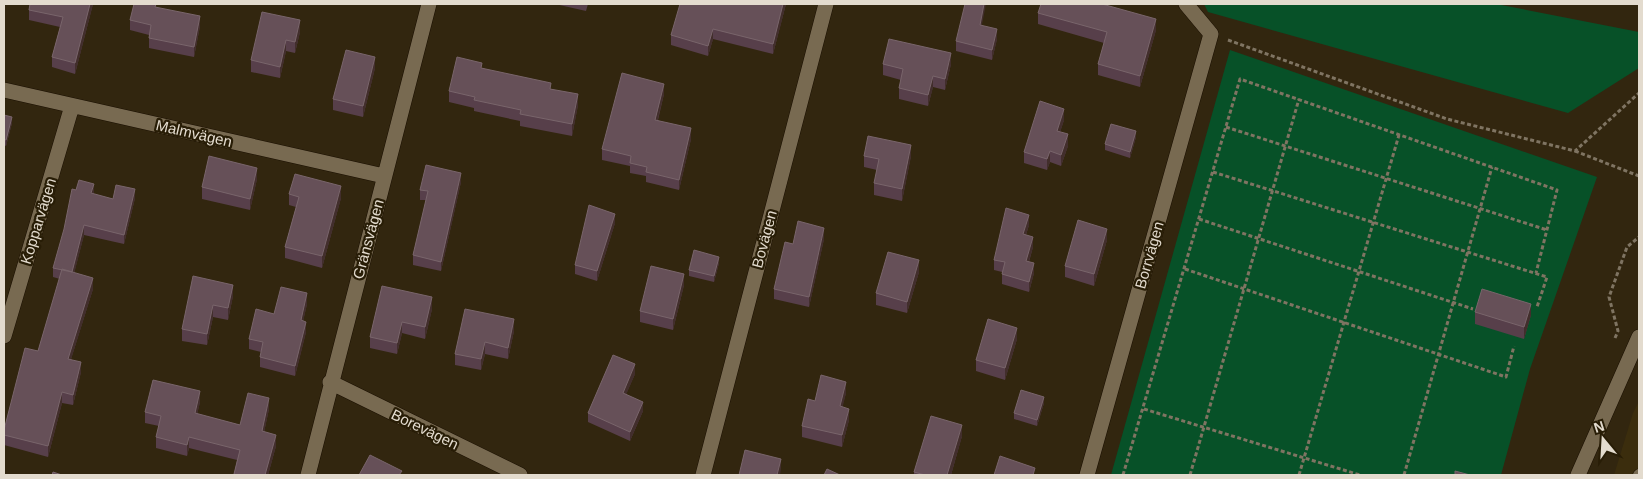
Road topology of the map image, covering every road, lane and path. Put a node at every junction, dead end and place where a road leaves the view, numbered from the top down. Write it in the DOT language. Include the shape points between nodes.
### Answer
graph roads {
  1 [pos="429,4"];
  2 [pos="826,4"];
  3 [pos="1186,4"];
  4 [pos="1211,34"];
  5 [pos="4,90"];
  6 [pos="1639,93"];
  7 [pos="1299,99"];
  8 [pos="72,106"];
  9 [pos="1226,127"];
  10 [pos="1399,135"];
  11 [pos="1285,146"];
  12 [pos="1575,151"];
  13 [pos="1492,167"];
  14 [pos="1213,172"];
  15 [pos="384,176"];
  16 [pos="1639,176"];
  17 [pos="1386,178"];
  18 [pos="1273,190"];
  19 [pos="1480,208"];
  20 [pos="1199,220"];
  21 [pos="1374,222"];
  22 [pos="1546,230"];
  23 [pos="1639,237"];
  24 [pos="1258,239"];
  25 [pos="1468,252"];
  26 [pos="1185,269"];
  27 [pos="1359,272"];
  28 [pos="1536,274"];
  29 [pos="1244,290"];
  30 [pos="1453,302"];
  31 [pos="1537,307"];
  32 [pos="1473,309"];
  33 [pos="1344,323"];
  34 [pos="4,336"];
  35 [pos="1639,337"];
  36 [pos="1614,340"];
  37 [pos="1514,346"];
  38 [pos="1439,353"];
  39 [pos="330,382"];
  40 [pos="1144,409"];
  41 [pos="1204,428"];
  42 [pos="1304,458"];
  43 [pos="308,475"];
  44 [pos="520,475"];
  45 [pos="703,475"];
  46 [pos="1086,475"];
  47 [pos="1123,475"];
  48 [pos="1190,475"];
  49 [pos="1299,475"];
  50 [pos="1360,475"];
  51 [pos="1404,475"];
  52 [pos="1578,475"];
  1 -- 15 [label="street, Gränsvägen"];
  2 -- 45 [label="street, Bovägen"];
  3 -- 4 [label="street"];
  4 -- 12 [label="path" via="1447,119"];
  4 -- 46 [label="street, Borrvägen"];
  5 -- 8 [label="street, Malmvägen"];
  6 -- 12 [label="path"];
  7 -- 9 [label="path" via="1240,79"];
  7 -- 10 [label="path"];
  7 -- 11 [label="path"];
  8 -- 15 [label="street, Malmvägen"];
  8 -- 34 [label="street, Kopparvägen"];
  9 -- 11 [label="path"];
  9 -- 14 [label="path"];
  10 -- 13 [label="path"];
  10 -- 17 [label="path"];
  11 -- 17 [label="path"];
  11 -- 18 [label="path"];
  12 -- 16 [label="path"];
  13 -- 19 [label="path"];
  13 -- 22 [label="path" via="1558,190"];
  14 -- 18 [label="path"];
  14 -- 20 [label="path"];
  15 -- 39 [label="street, Gränsvägen"];
  17 -- 19 [label="path"];
  17 -- 21 [label="path"];
  18 -- 21 [label="path"];
  18 -- 24 [label="path"];
  19 -- 22 [label="path"];
  19 -- 25 [label="path"];
  20 -- 24 [label="path"];
  20 -- 26 [label="path"];
  21 -- 25 [label="path"];
  21 -- 27 [label="path"];
  22 -- 28 [label="path"];
  23 -- 36 [label="path" via="1627,247 1609,297 1618,331"];
  24 -- 27 [label="path"];
  24 -- 29 [label="path"];
  25 -- 28 [label="path"];
  25 -- 30 [label="path"];
  26 -- 29 [label="path"];
  26 -- 40 [label="path"];
  27 -- 30 [label="path"];
  27 -- 33 [label="path"];
  28 -- 31 [label="path" via="1547,277"];
  29 -- 33 [label="path"];
  29 -- 41 [label="path"];
  30 -- 32 [label="path"];
  30 -- 38 [label="path"];
  33 -- 38 [label="path"];
  33 -- 42 [label="path"];
  35 -- 52 [label="street"];
  37 -- 38 [label="path" via="1506,377"];
  38 -- 51 [label="path"];
  39 -- 43 [label="street, Gränsvägen"];
  39 -- 44 [label="street, Borevägen"];
  40 -- 41 [label="path"];
  40 -- 47 [label="path"];
  41 -- 42 [label="path"];
  41 -- 48 [label="path"];
  42 -- 49 [label="path"];
  42 -- 50 [label="path"];
}
